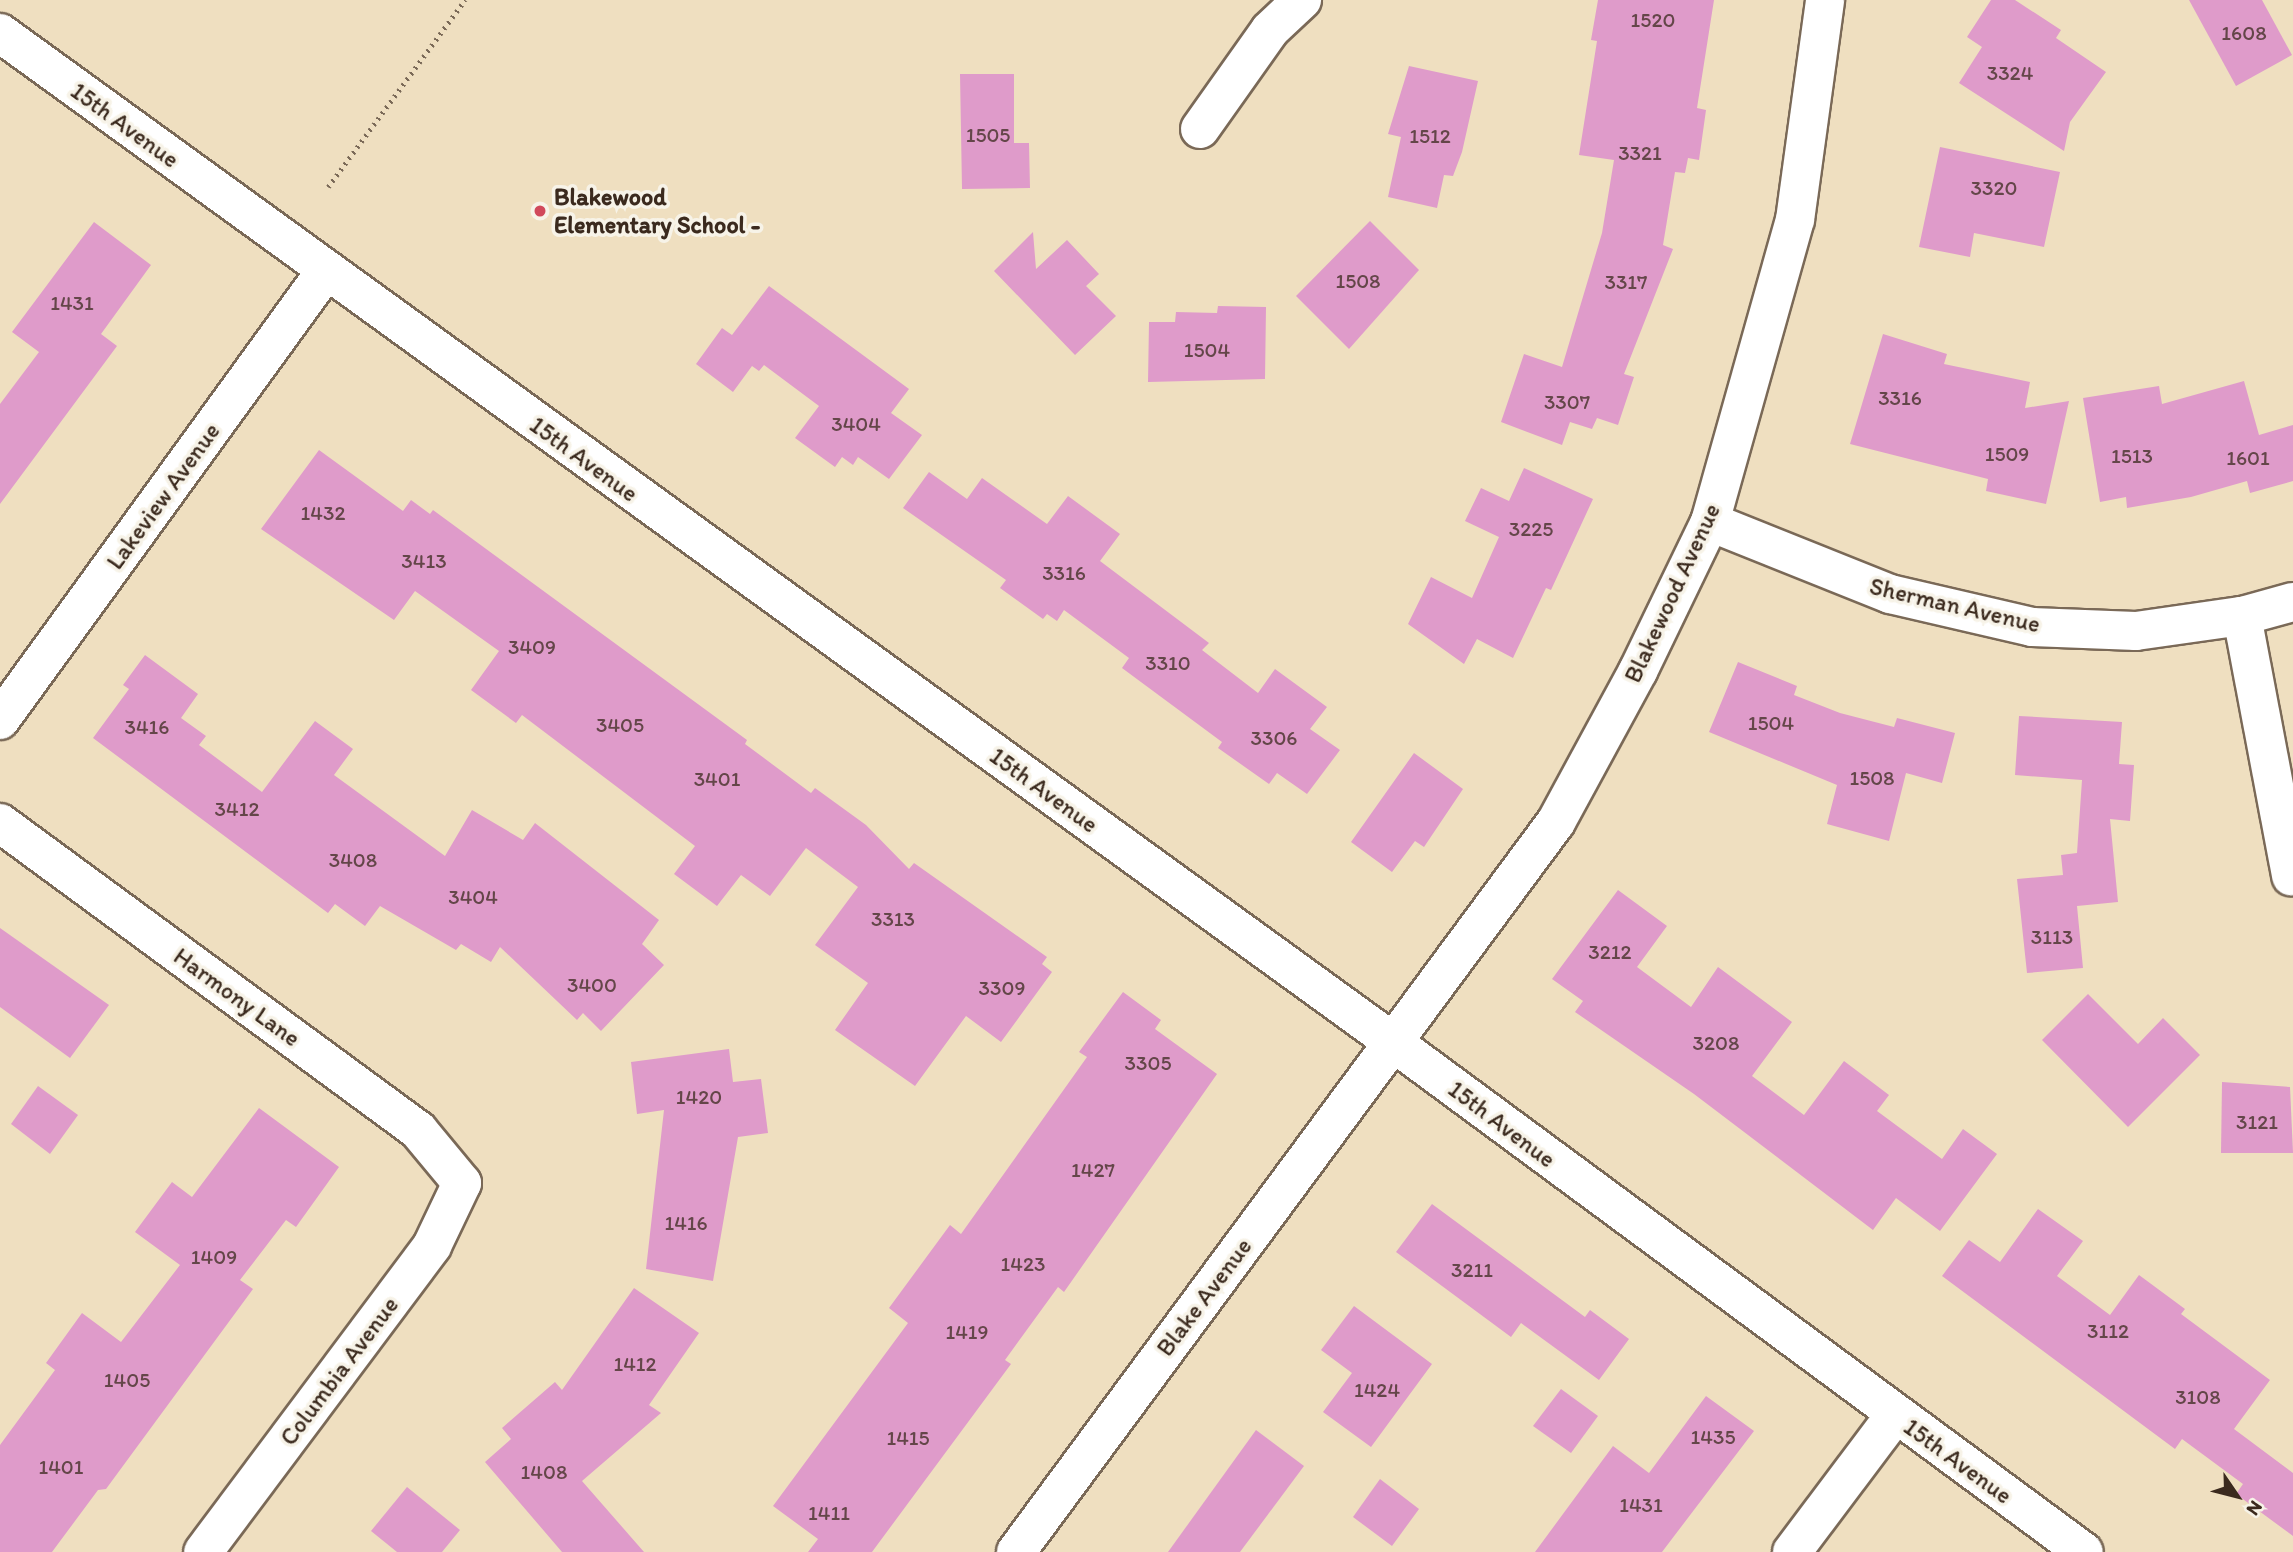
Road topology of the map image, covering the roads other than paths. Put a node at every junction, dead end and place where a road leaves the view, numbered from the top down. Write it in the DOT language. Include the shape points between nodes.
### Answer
graph roads {
  1 [pos="1302,0"];
  2 [pos="1825,0"];
  3 [pos="0,33"];
  4 [pos="1200,129"];
  5 [pos="325,272"];
  6 [pos="1710,522"];
  7 [pos="2293,602"];
  8 [pos="2242,617"];
  9 [pos="0,720"];
  10 [pos="0,823"];
  11 [pos="2291,876"];
  12 [pos="1394,1043"];
  13 [pos="462,1183"];
  14 [pos="1895,1415"];
  15 [pos="203,1552"];
  16 [pos="1016,1552"];
  17 [pos="1792,1552"];
  18 [pos="2084,1552"];
  1 -- 4 [label="street" via="1270,30"];
  2 -- 6 [label="street, Blakewood Avenue" via="1795,220"];
  3 -- 5 [label="street, 15th Avenue"];
  5 -- 9 [label="street, Lakeview Avenue"];
  5 -- 12 [label="street, 15th Avenue"];
  6 -- 8 [label="street, Sherman Avenue" via="1890,594 2032,627 2136,631"];
  6 -- 12 [label="street, Blakewood Avenue" via="1638,671 1556,822"];
  7 -- 8 [label="street, Sherman Avenue"];
  8 -- 11 [label="street"];
  10 -- 13 [label="street, Harmony Lane" via="418,1130"];
  12 -- 14 [label="street, 15th Avenue"];
  12 -- 16 [label="street, Blake Avenue"];
  13 -- 15 [label="street, Columbia Avenue" via="432,1246"];
  14 -- 17 [label="street"];
  14 -- 18 [label="street, 15th Avenue"];
}
